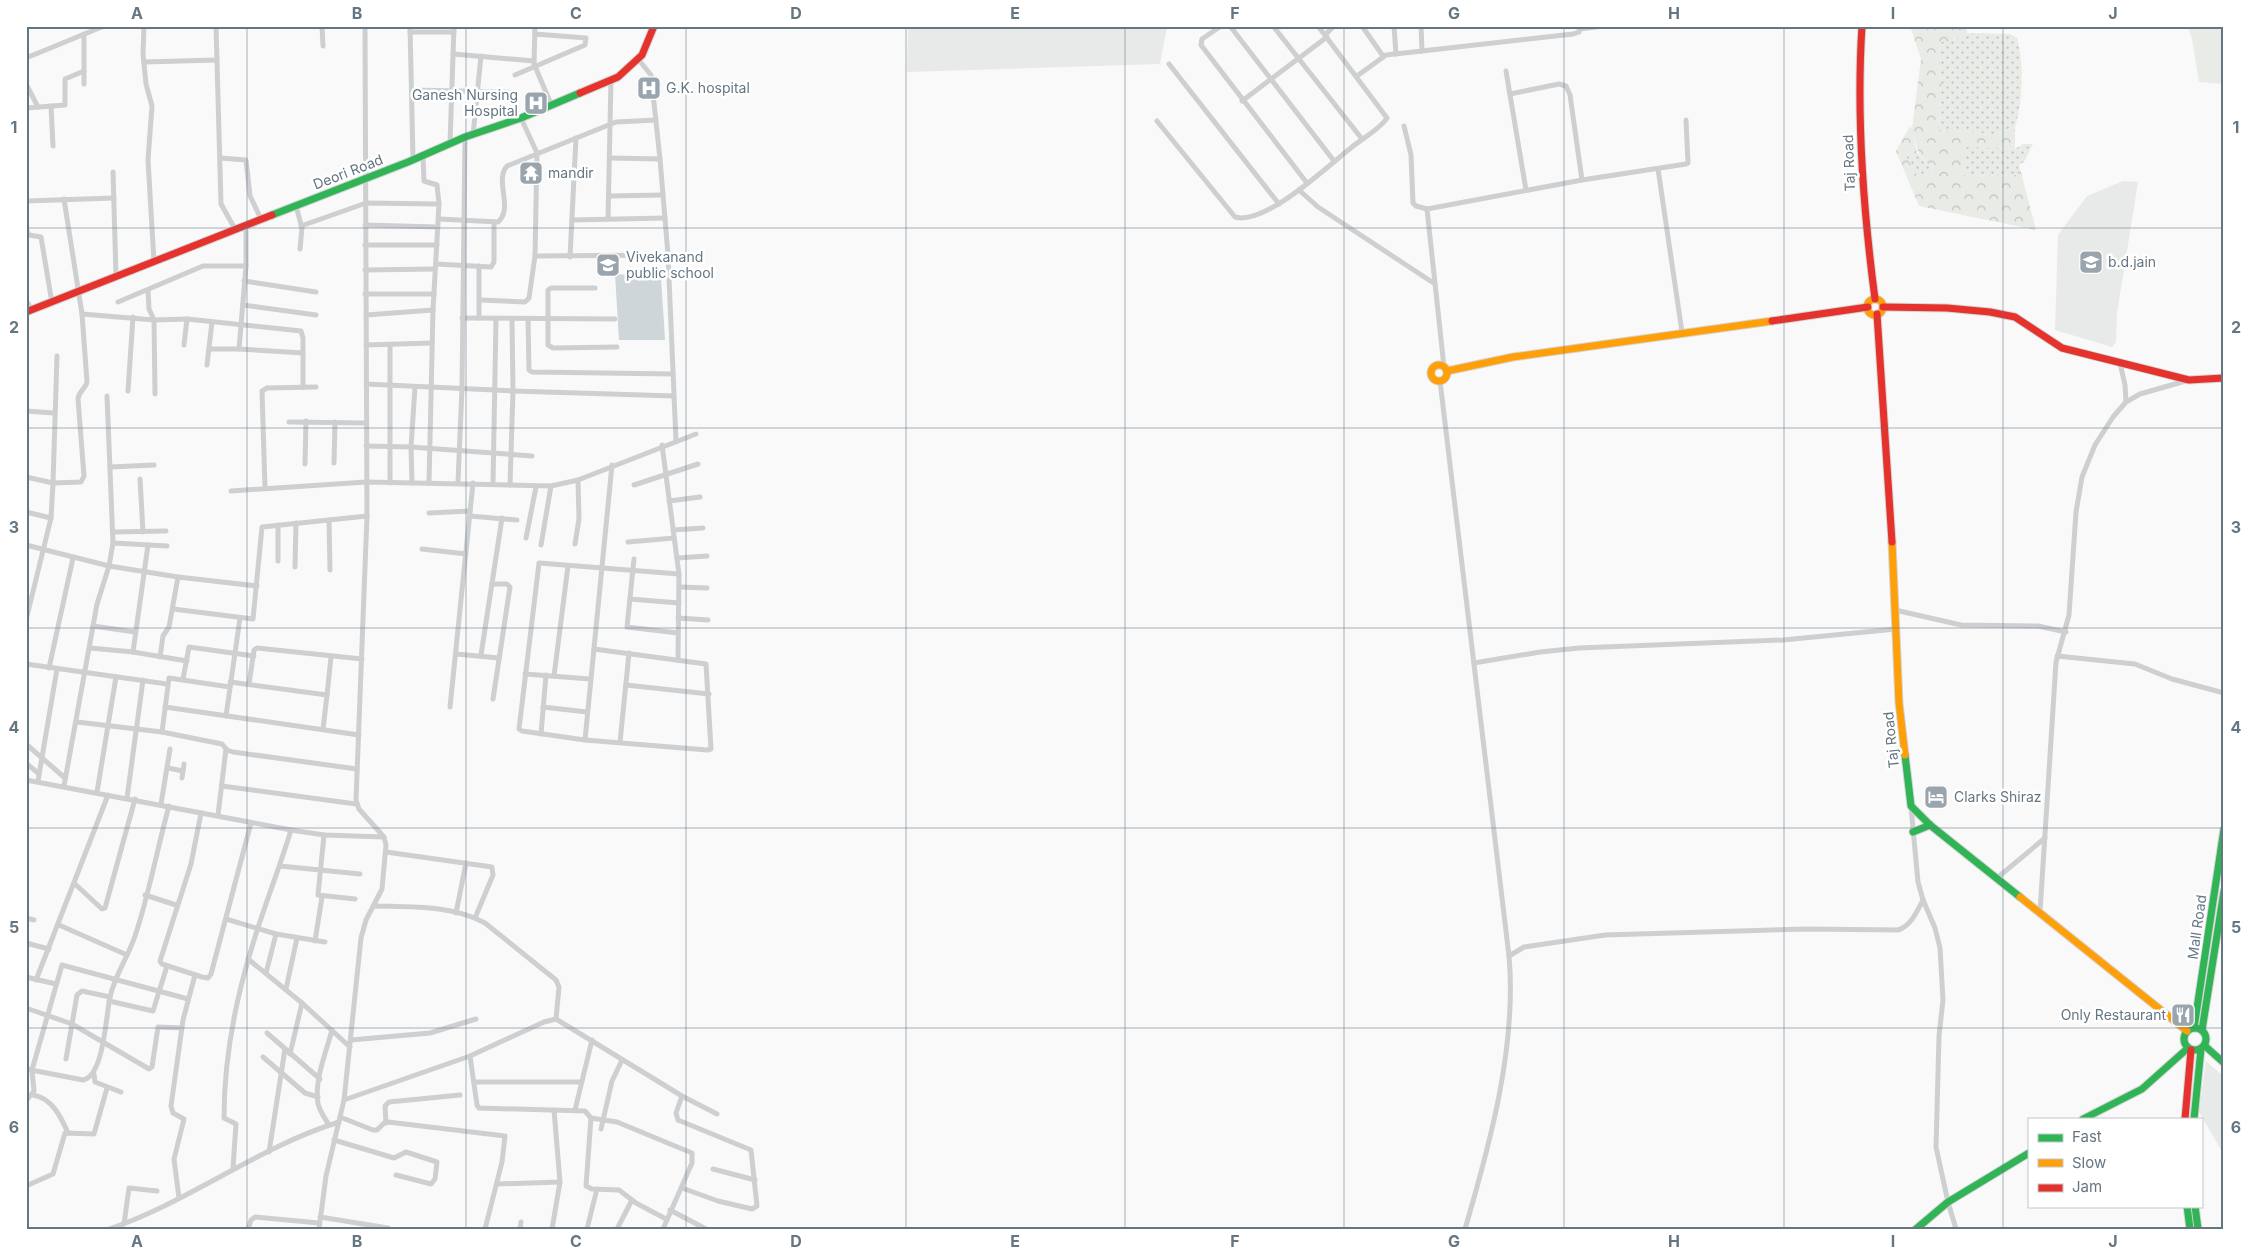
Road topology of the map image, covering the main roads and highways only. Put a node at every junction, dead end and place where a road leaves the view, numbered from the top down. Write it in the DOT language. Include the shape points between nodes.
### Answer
graph roads {
  1 [pos="654,26"];
  2 [pos="1862,26"];
  3 [pos="1875,299"];
  4 [pos="1868,307"];
  5 [pos="1883,307"];
  6 [pos="29,311"];
  7 [pos="1877,314"];
  8 [pos="1446,369"];
  9 [pos="2224,378"];
  10 [pos="1930,825"];
  11 [pos="2224,828"];
  12 [pos="1913,832"];
  13 [pos="2224,890"];
  14 [pos="2190,1030"];
  15 [pos="2202,1030"];
  16 [pos="2203,1048"];
  17 [pos="2189,1049"];
  18 [pos="2224,1063"];
  19 [pos="2085,1118"];
  20 [pos="2185,1118"];
  21 [pos="2194,1118"];
  22 [pos="2028,1153"];
  23 [pos="2186,1208"];
  24 [pos="2195,1208"];
  25 [pos="1916,1229"];
  26 [pos="2190,1229"];
  27 [pos="2198,1229"];
  1 -- 6 [label="main road, Deori Road" via="642,54 618,77"];
  2 -- 3 [label="main road, Taj Road" via="1859,62 1862,197"];
  3 -- 4 [label="main road" via="1869,302"];
  3 -- 5 [label="main road"];
  4 -- 7 [label="main road" via="1870,313"];
  4 -- 8 [label="main road"];
  5 -- 7 [label="main road"];
  5 -- 9 [label="main road" via="1947,308 2015,317 2062,348 2189,380"];
  7 -- 10 [label="main road, Taj Road" via="1899,703 1911,806"];
  8 -- 8 [label="main road" via="1446,377 1440,381 1433,378 1432,370 1437,365"];
  10 -- 12 [label="main road"];
  10 -- 14 [label="main road"];
  11 -- 14 [label="main road, Mall Road"];
  13 -- 15 [label="main road, Mall Road"];
  14 -- 15 [label="main road"];
  14 -- 17 [label="main road" via="2184,1041"];
  15 -- 16 [label="main road" via="2207,1037"];
  16 -- 17 [label="main road"];
  16 -- 18 [label="main road"];
  16 -- 21 [label="main road"];
  17 -- 19 [label="main road" via="2145,1088"];
  17 -- 20 [label="main road"];
  22 -- 25 [label="main road" via="1948,1202"];
  23 -- 26 [label="main road"];
  24 -- 27 [label="main road"];
}
